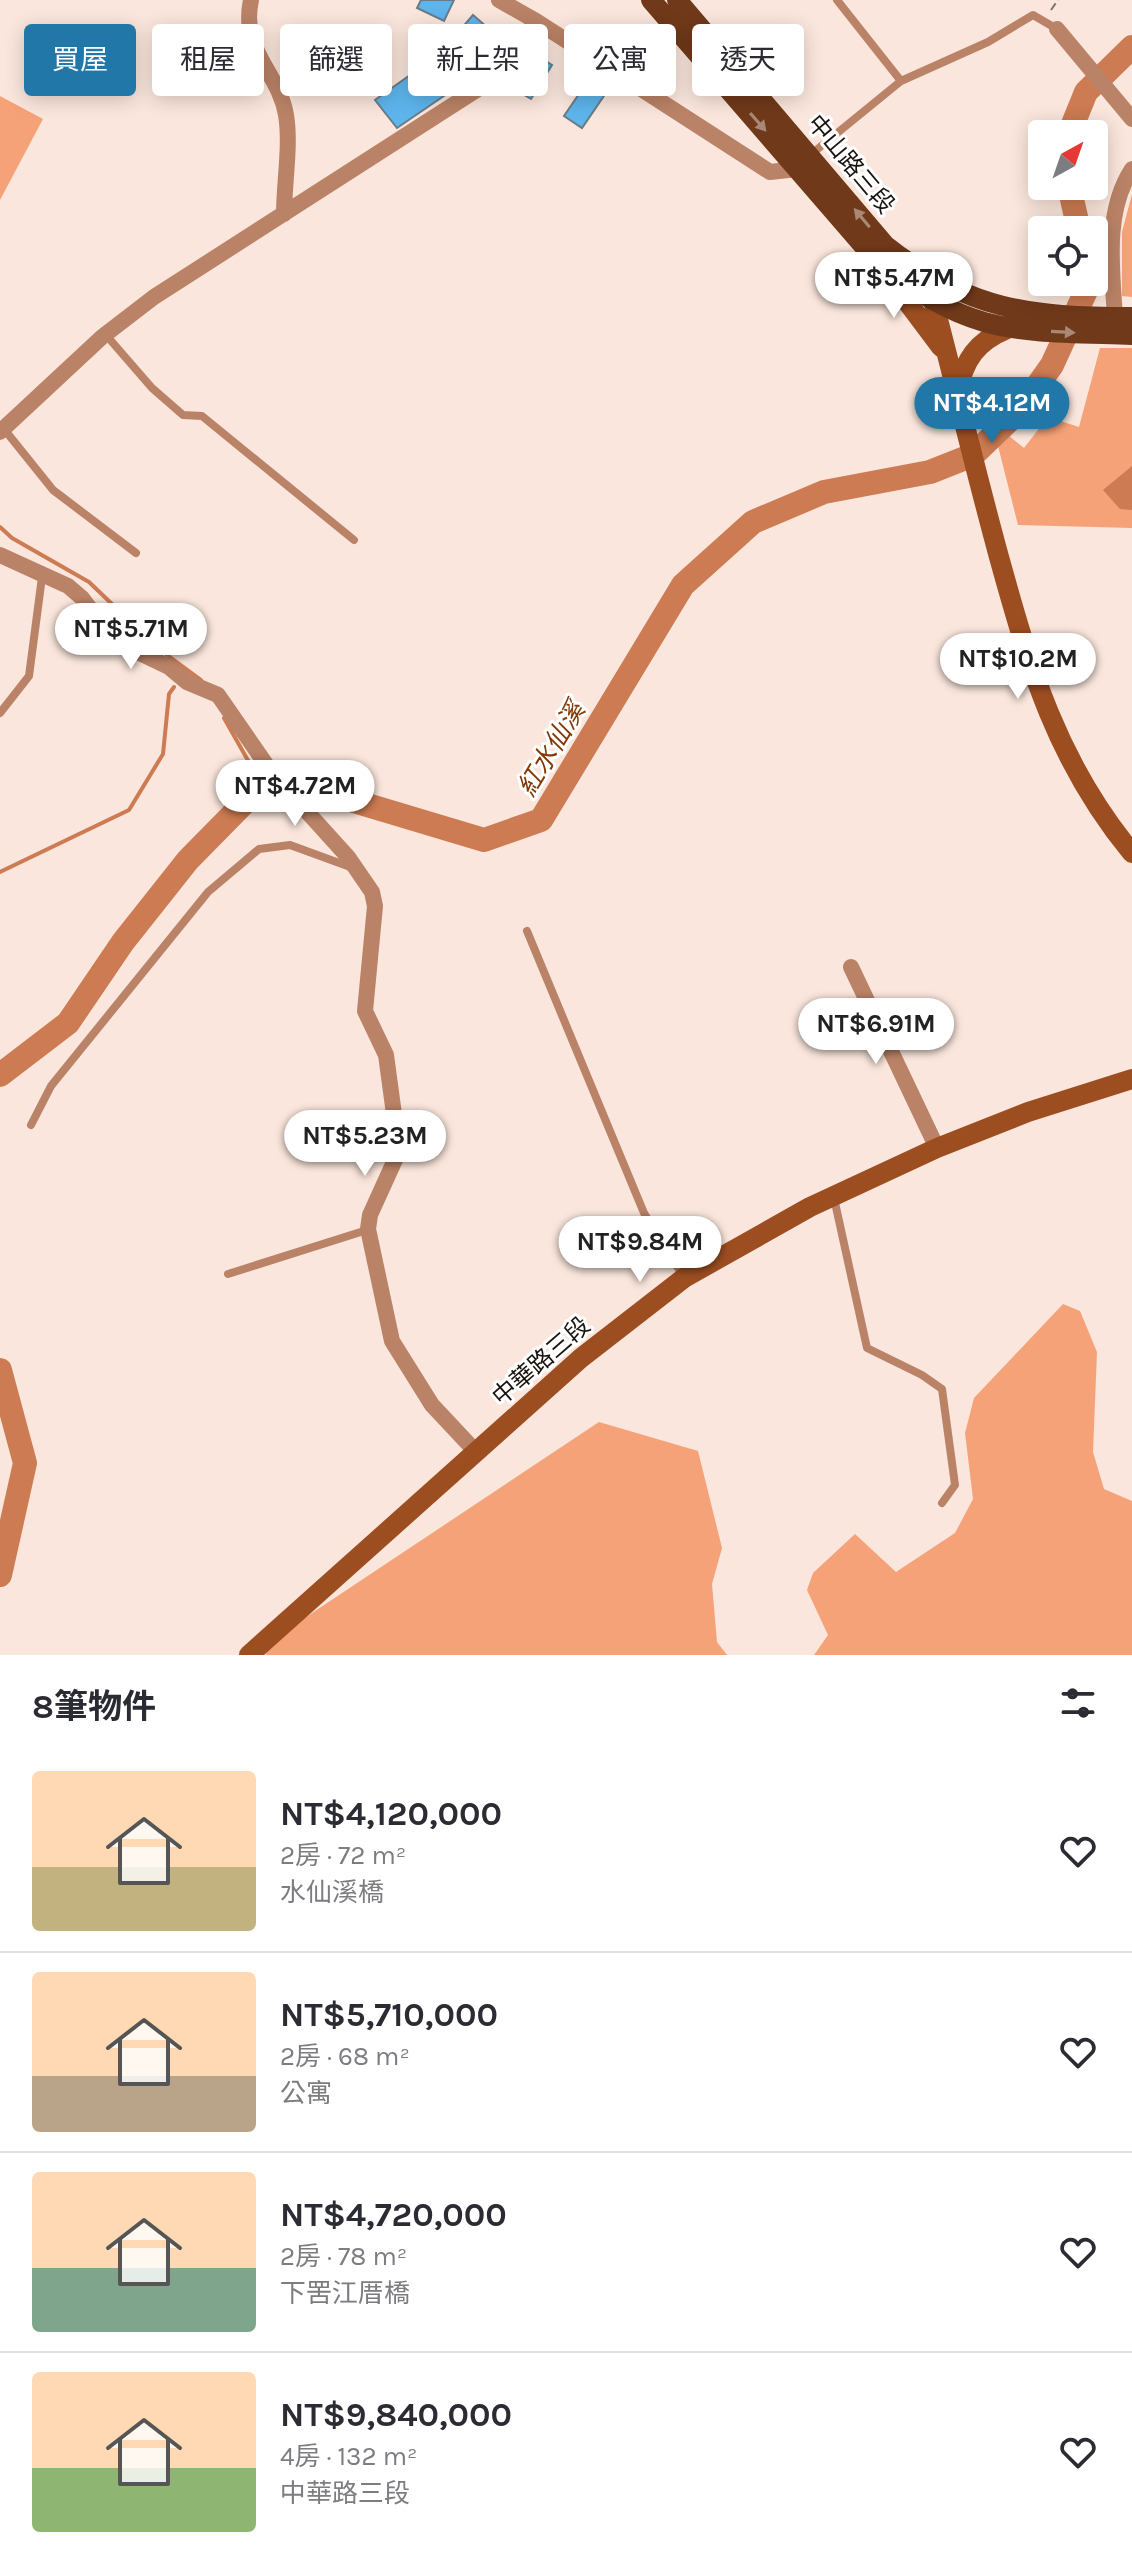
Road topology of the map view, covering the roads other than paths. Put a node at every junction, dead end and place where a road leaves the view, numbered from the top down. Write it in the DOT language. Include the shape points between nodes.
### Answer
graph roads {
  1 [pos="251,0"];
  2 [pos="499,0"];
  3 [pos="651,0"];
  4 [pos="677,0"];
  5 [pos="837,0"];
  6 [pos="536,21"];
  7 [pos="1051,26"];
  8 [pos="901,81"];
  9 [pos="1132,119"];
  10 [pos="803,162"];
  11 [pos="1132,169"];
  12 [pos="284,214"];
  13 [pos="874,258"];
  14 [pos="938,295"];
  15 [pos="1114,321"];
  16 [pos="1016,323"];
  17 [pos="106,335"];
  18 [pos="1132,335"];
  19 [pos="948,359"];
  20 [pos="957,392"];
  21 [pos="2,431"];
  22 [pos="354,540"];
  23 [pos="136,553"];
  24 [pos="0,555"];
  25 [pos="42,577"];
  26 [pos="0,713"];
  27 [pos="1132,853"];
  28 [pos="352,863"];
  29 [pos="527,931"];
  30 [pos="851,967"];
  31 [pos="1132,1079"];
  32 [pos="31,1125"];
  33 [pos="937,1148"];
  34 [pos="834,1197"];
  35 [pos="368,1229"];
  36 [pos="228,1274"];
  37 [pos="684,1278"];
  38 [pos="477,1453"];
  39 [pos="942,1503"];
  40 [pos="249,1655"];
  1 -- 12 [label="street" via="247,20 253,42 286,114"];
  2 -- 6 [label="street"];
  3 -- 10 [label="main road, 中山路三段, one-way"];
  4 -- 10 [label="main road, 中山路三段"];
  5 -- 8 [label="lane"];
  6 -- 10 [label="street" via="770,172"];
  6 -- 12 [label="street" via="492,80"];
  7 -- 8 [label="lane" via="1033,15 988,42"];
  7 -- 9 [label="street"];
  8 -- 10 [label="lane"];
  10 -- 13 [label="main road, 中山路三段"];
  14 -- 10 [label="main road, 中山路三段, one-way"];
  11 -- 15 [label="street" via="1116,205"];
  12 -- 17 [label="street" via="154,297"];
  13 -- 14 [label="main road, 中山路三段"];
  13 -- 19 [label="main road"];
  14 -- 16 [label="main road, 中山路三段" via="970,298"];
  14 -- 19 [label="main road"];
  15 -- 16 [label="main road, 中山路三段"];
  15 -- 18 [label="main road"];
  16 -- 20 [label="main road" via="977,346"];
  17 -- 21 [label="street"];
  17 -- 22 [label="lane" via="183,415 202,416"];
  19 -- 20 [label="main road"];
  20 -- 27 [label="main road" via="1029,667 1072,768"];
  21 -- 23 [label="lane" via="53,490"];
  24 -- 25 [label="street"];
  25 -- 26 [label="lane" via="29,676"];
  25 -- 28 [label="street" via="68,586 123,645 218,695 272,773"];
  28 -- 32 [label="lane" via="290,845 259,849 208,892 51,1086"];
  28 -- 35 [label="street" via="375,906 365,1011 386,1055 399,1151"];
  29 -- 37 [label="lane" via="644,1213"];
  30 -- 33 [label="street"];
  31 -- 33 [label="main road, 中華路三段"];
  33 -- 34 [label="main road, 中華路三段"];
  34 -- 37 [label="main road, 中華路三段"];
  34 -- 39 [label="lane" via="867,1348 942,1389 955,1485"];
  35 -- 36 [label="lane"];
  35 -- 38 [label="street" via="392,1341 432,1405"];
  37 -- 38 [label="main road, 中華路三段" via="581,1358"];
  38 -- 40 [label="main road, 中華路三段"];
}
